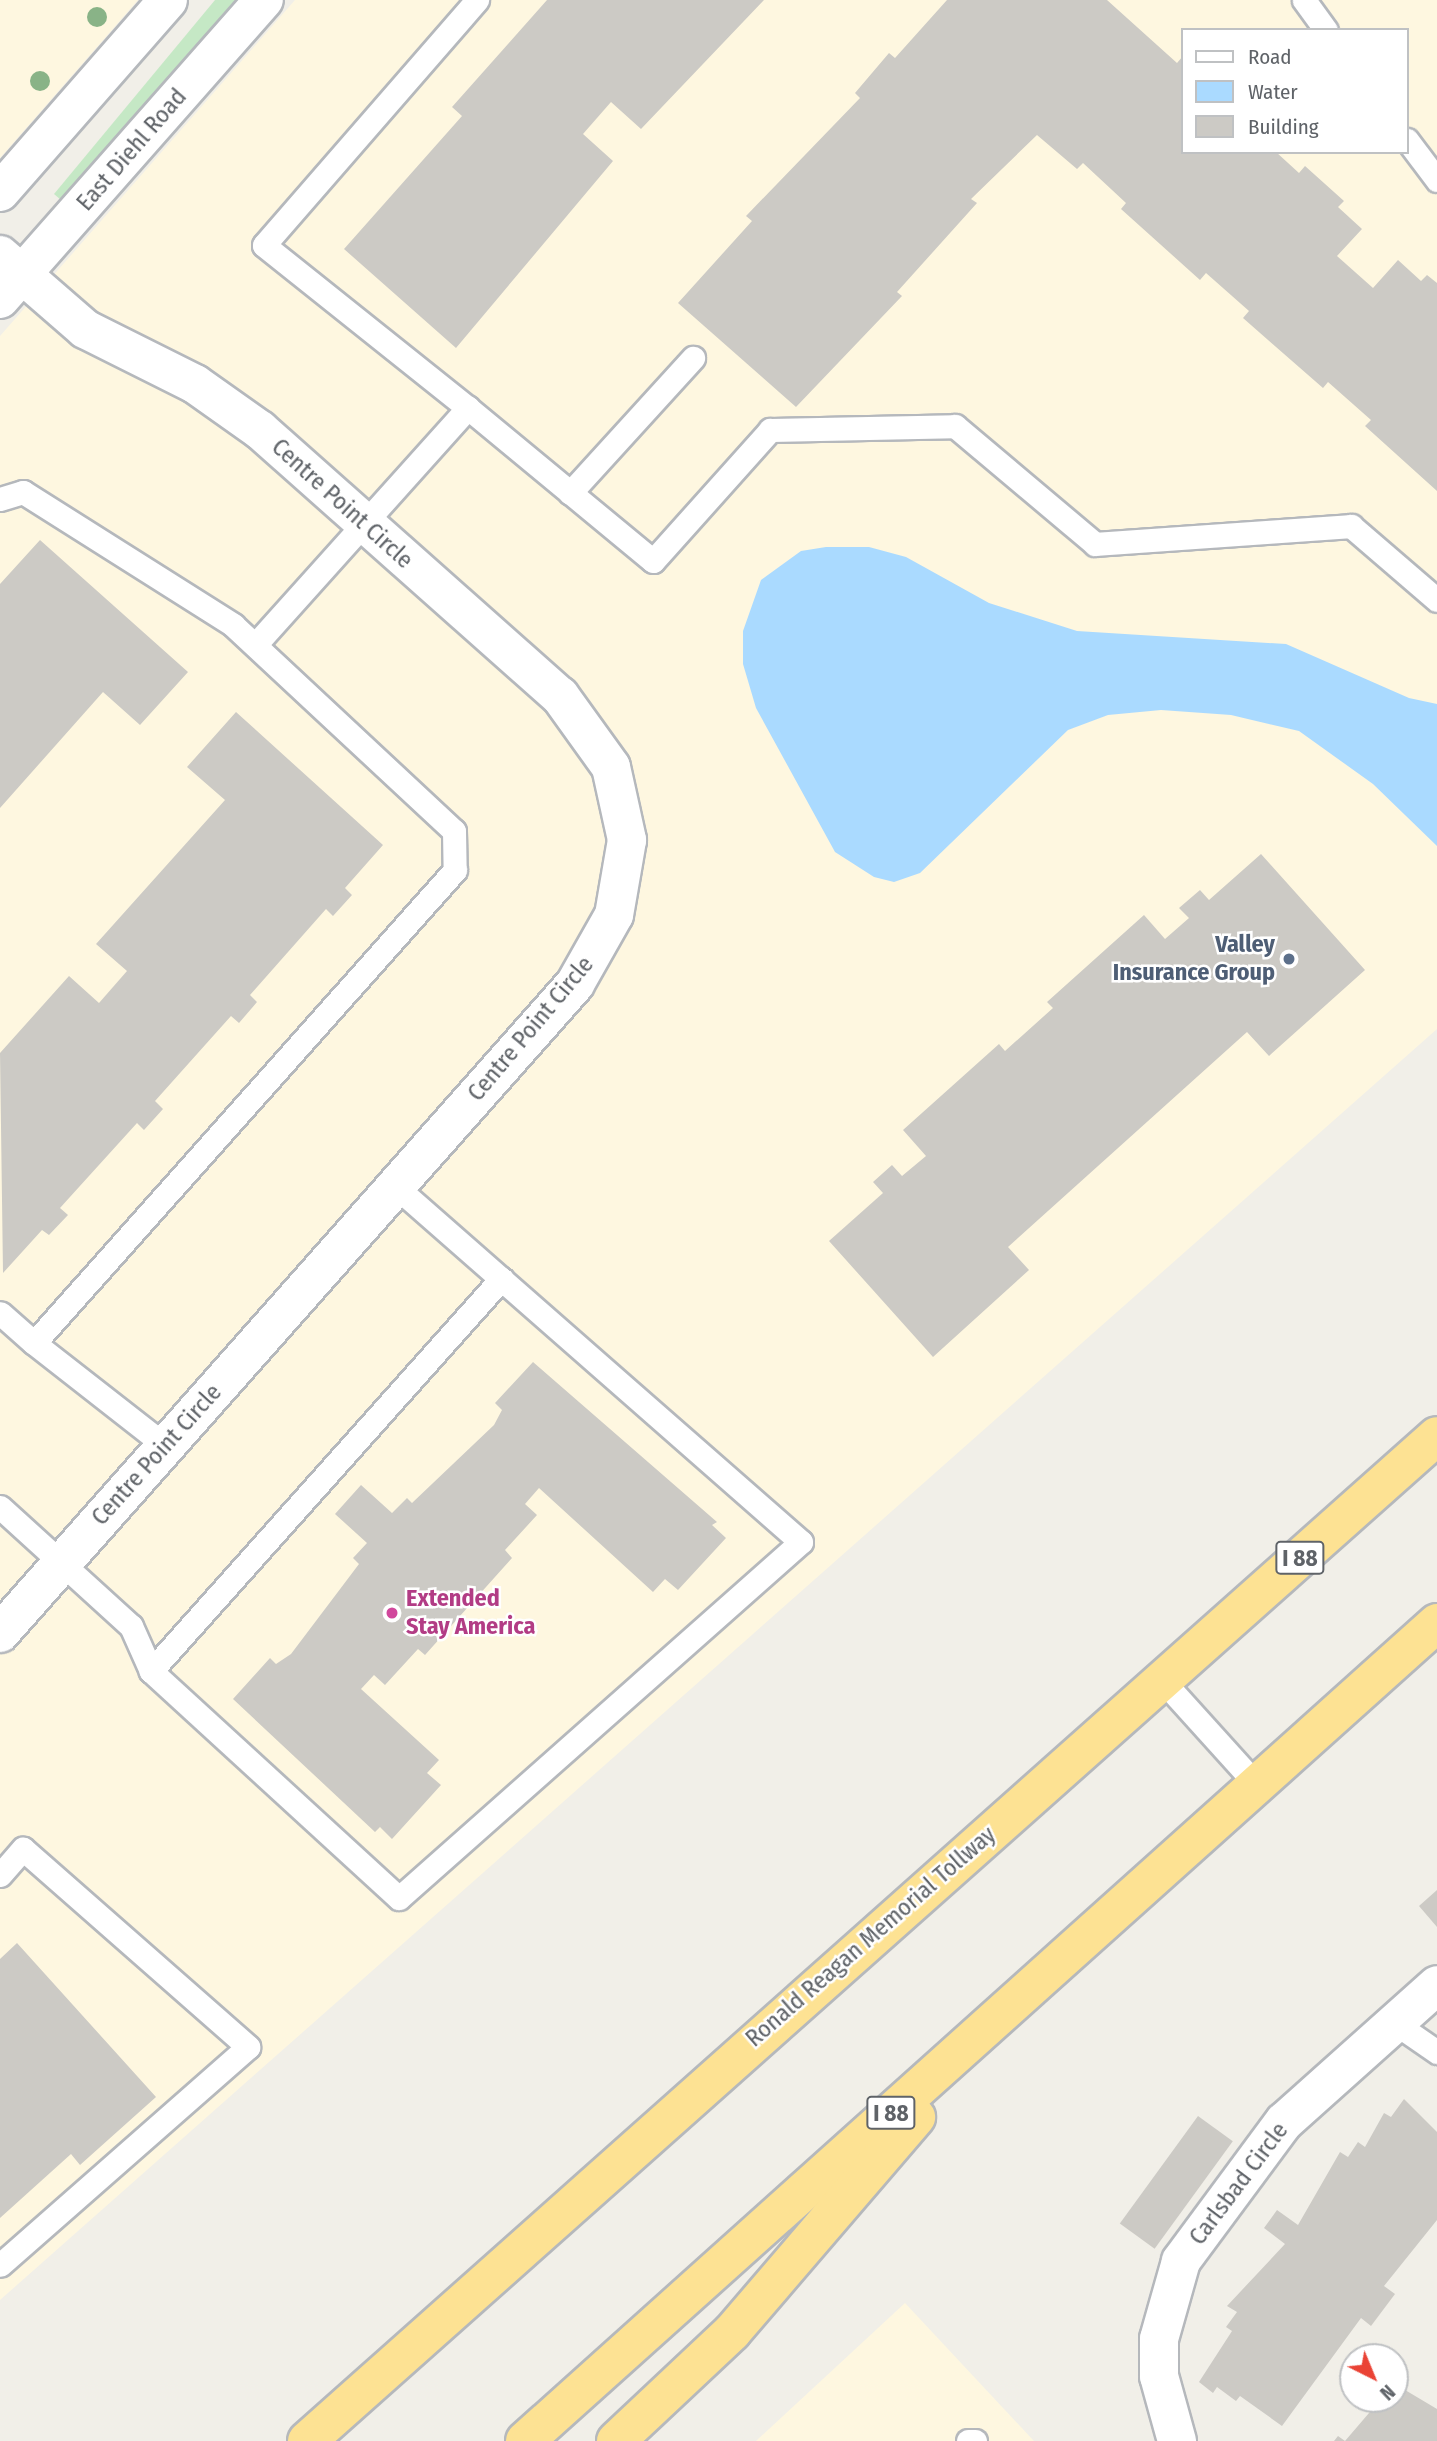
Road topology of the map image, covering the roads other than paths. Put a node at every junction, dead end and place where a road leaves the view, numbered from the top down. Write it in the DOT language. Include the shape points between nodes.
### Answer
graph roads {
  1 [pos="168,0"];
  2 [pos="264,0"];
  3 [pos="477,0"];
  4 [pos="1304,0"];
  5 [pos="1325,28"];
  6 [pos="1409,143"];
  7 [pos="1437,180"];
  8 [pos="0,192"];
  9 [pos="7,276"];
  10 [pos="693,358"];
  11 [pos="468,408"];
  12 [pos="570,493"];
  13 [pos="0,499"];
  14 [pos="366,524"];
  15 [pos="1437,600"];
  16 [pos="255,645"];
  17 [pos="395,1186"];
  18 [pos="501,1279"];
  19 [pos="0,1313"];
  20 [pos="34,1343"];
  21 [pos="1437,1436"];
  22 [pos="166,1446"];
  23 [pos="0,1507"];
  24 [pos="61,1563"];
  25 [pos="1437,1623"];
  26 [pos="0,1633"];
  27 [pos="151,1671"];
  28 [pos="1163,1681"];
  29 [pos="1255,1784"];
  30 [pos="0,1875"];
  31 [pos="1437,1985"];
  32 [pos="1016,2001"];
  33 [pos="1395,2023"];
  34 [pos="1437,2052"];
  35 [pos="0,2265"];
  36 [pos="307,2441"];
  37 [pos="525,2441"];
  38 [pos="616,2441"];
  39 [pos="968,2441"];
  40 [pos="975,2441"];
  41 [pos="1177,2441"];
  1 -- 8 [label="street"];
  2 -- 9 [label="street, East Diehl Road"];
  3 -- 11 [label="lane" via="264,245"];
  4 -- 5 [label="lane"];
  6 -- 7 [label="lane"];
  9 -- 14 [label="street, Centre Point Circle" via="111,347 218,399"];
  10 -- 12 [label="lane"];
  11 -- 12 [label="lane"];
  11 -- 14 [label="lane"];
  12 -- 15 [label="lane" via="653,561 770,430 956,426 1094,544 1351,526"];
  13 -- 16 [label="lane" via="23,492"];
  14 -- 16 [label="lane"];
  14 -- 17 [label="street, Centre Point Circle" via="576,713 611,767 627,840 620,895 587,968"];
  16 -- 20 [label="lane" via="454,831 455,870"];
  17 -- 18 [label="lane"];
  17 -- 22 [label="street, Centre Point Circle"];
  18 -- 27 [label="lane"];
  18 -- 27 [label="lane" via="800,1542 399,1898"];
  19 -- 20 [label="lane"];
  20 -- 22 [label="lane"];
  21 -- 28 [label="highway, Ronald Reagan Memorial Tollway / I 88"];
  22 -- 24 [label="street, Centre Point Circle"];
  23 -- 24 [label="lane"];
  24 -- 26 [label="street, Centre Point Circle"];
  24 -- 27 [label="lane" via="131,1626"];
  25 -- 29 [label="highway, I 88"];
  28 -- 29 [label="lane"];
  28 -- 36 [label="highway, Ronald Reagan Memorial Tollway / I 88"];
  29 -- 32 [label="highway, I 88"];
  30 -- 35 [label="lane" via="23,1849 248,2047"];
  31 -- 33 [label="street, Carlsbad Circle"];
  32 -- 37 [label="highway, I 88"];
  32 -- 38 [label="highway" via="732,2332"];
  33 -- 34 [label="lane"];
  33 -- 41 [label="street, Carlsbad Circle" via="1284,2122 1181,2261 1159,2340 1158,2376"];
  39 -- 40 [label="lane"];
}
